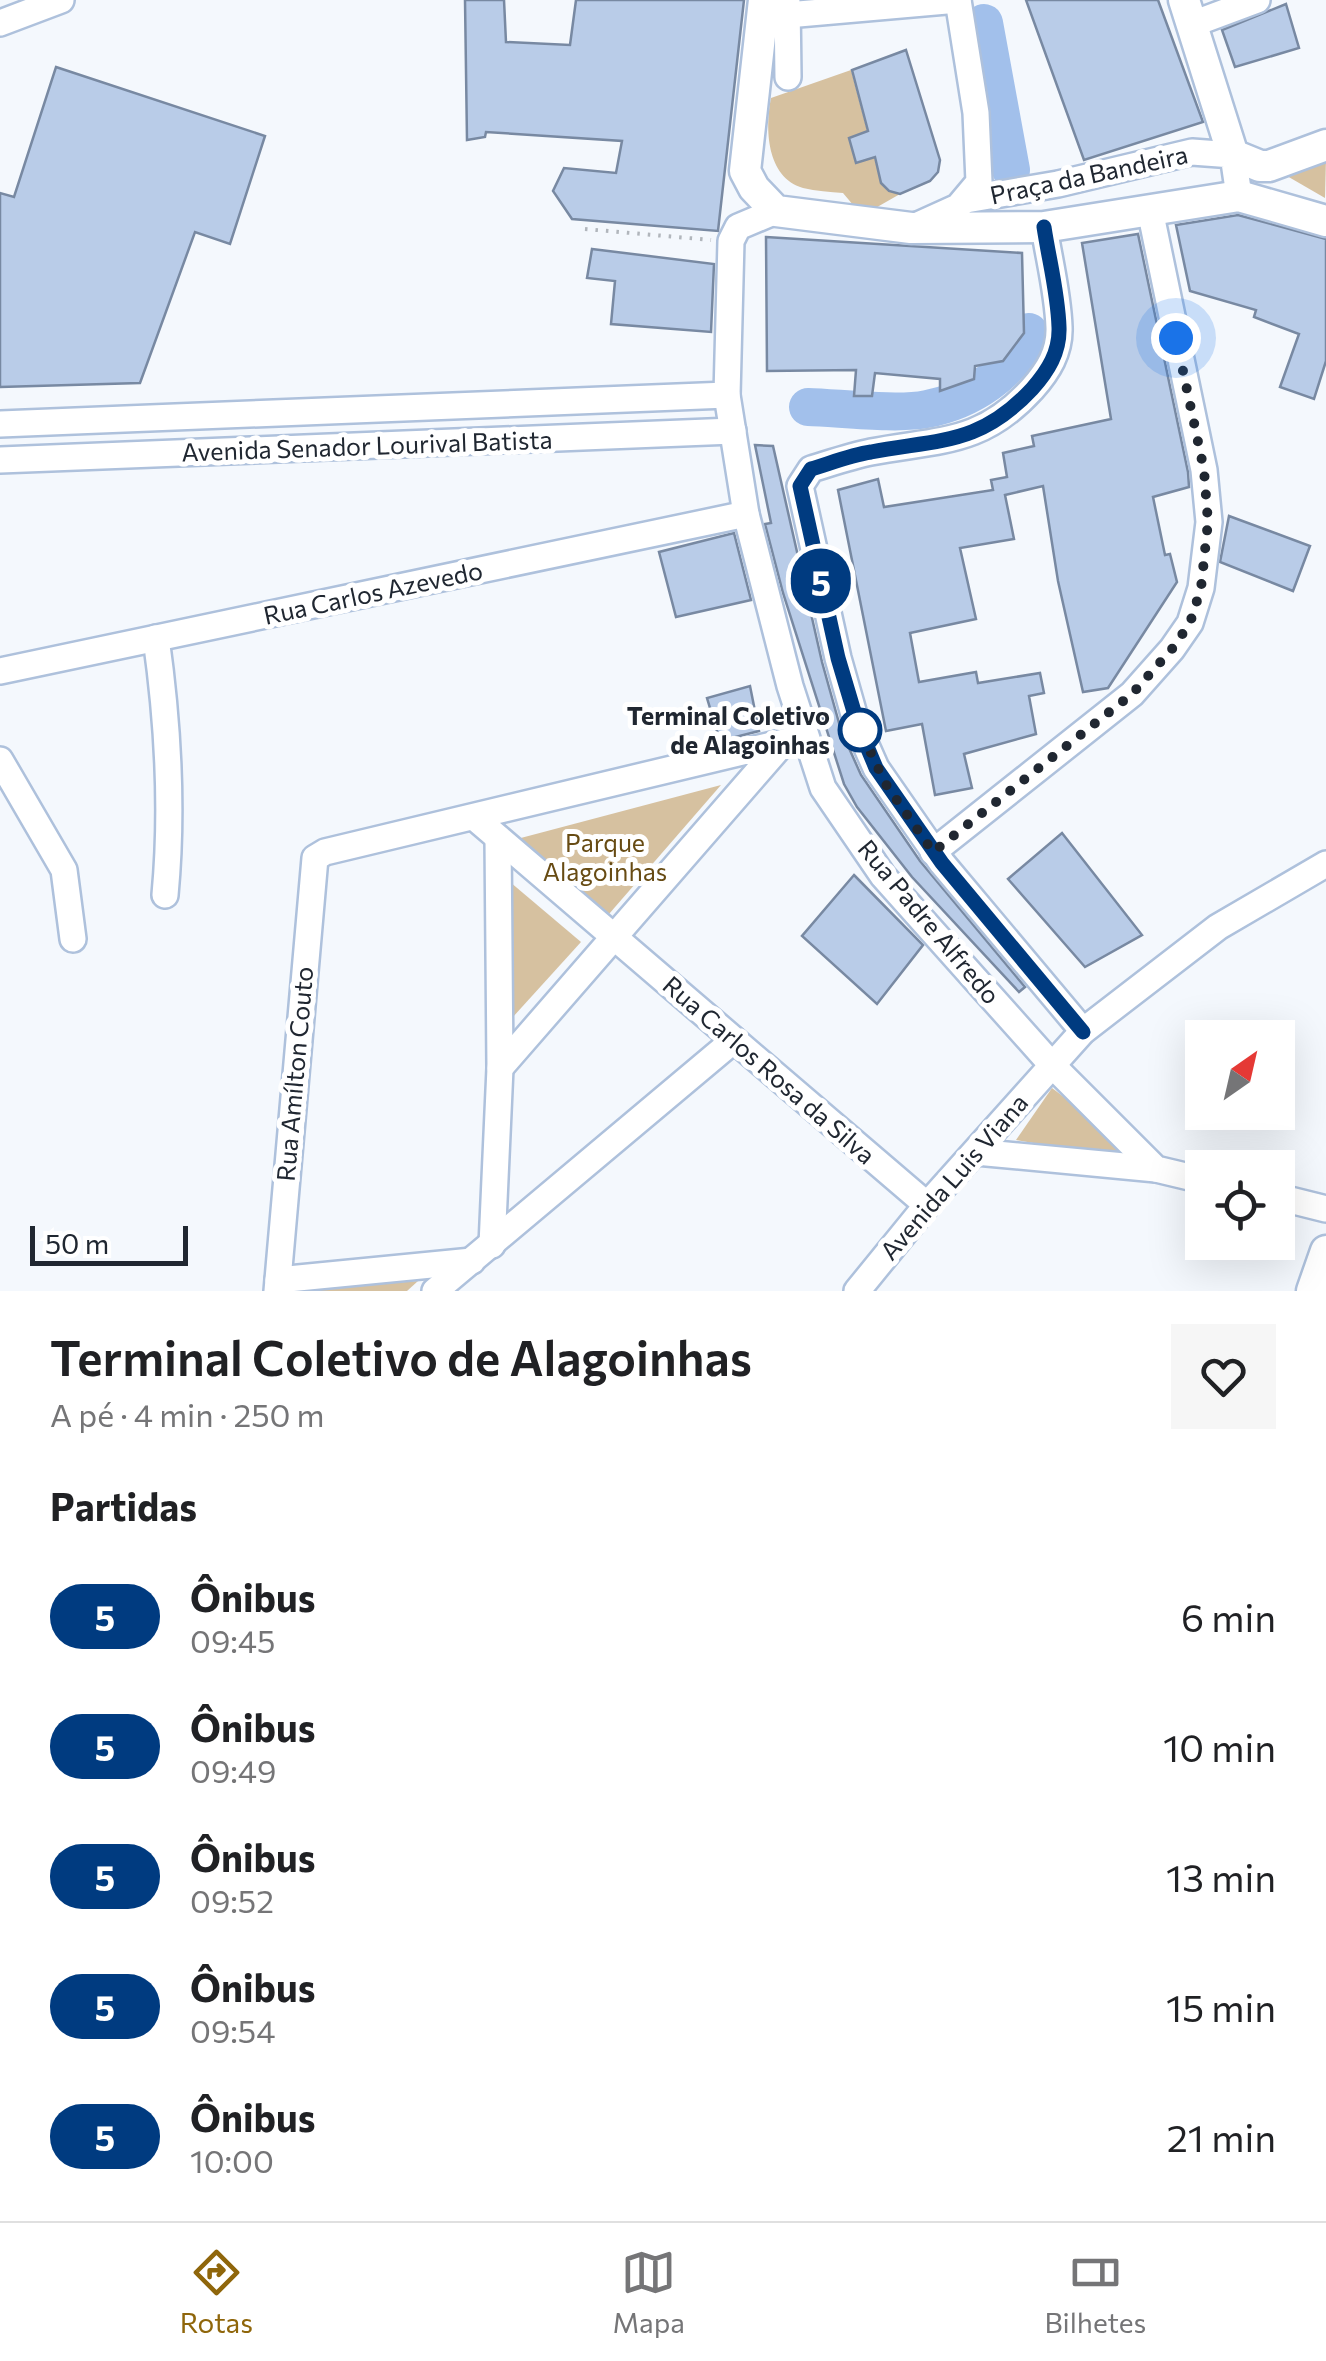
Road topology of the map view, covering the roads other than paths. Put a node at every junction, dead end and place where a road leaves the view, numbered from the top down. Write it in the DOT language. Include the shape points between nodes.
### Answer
graph roads {
  1 [pos="61,0"];
  2 [pos="1257,0"];
  3 [pos="951,1"];
  4 [pos="780,5"];
  5 [pos="1187,12"];
  6 [pos="0,23"];
  7 [pos="788,77"];
  8 [pos="1326,145"];
  9 [pos="1233,155"];
  10 [pos="1240,196"];
  11 [pos="966,200"];
  12 [pos="1150,210"];
  13 [pos="776,212"];
  14 [pos="1326,221"];
  15 [pos="1044,227"];
  16 [pos="911,228"];
  17 [pos="727,395"];
  18 [pos="0,424"];
  19 [pos="733,432"];
  20 [pos="0,460"];
  21 [pos="746,514"];
  22 [pos="156,638"];
  23 [pos="0,671"];
  24 [pos="794,740"];
  25 [pos="0,760"];
  26 [pos="474,817"];
  27 [pos="498,838"];
  28 [pos="933,852"];
  29 [pos="1326,864"];
  30 [pos="165,895"];
  31 [pos="612,936"];
  32 [pos="73,938"];
  33 [pos="1083,1032"];
  34 [pos="734,1040"];
  35 [pos="1051,1064"];
  36 [pos="500,1068"];
  37 [pos="976,1152"];
  38 [pos="1156,1169"];
  39 [pos="1185,1176"];
  40 [pos="1295,1201"];
  41 [pos="927,1205"];
  42 [pos="1326,1209"];
  43 [pos="1326,1251"];
  44 [pos="482,1253"];
  45 [pos="277,1286"];
  46 [pos="435,1291"];
  47 [pos="857,1291"];
  48 [pos="1312,1291"];
  1 -- 6 [label="street"];
  2 -- 5 [label="street"];
  3 -- 4 [label="street"];
  3 -- 11 [label="street" via="976,113 979,182"];
  4 -- 7 [label="street"];
  4 -- 13 [label="main road" via="745,160 747,178"];
  5 -- 9 [label="main road"];
  8 -- 9 [label="main road, Praça da Bandeira" via="1269,166"];
  9 -- 10 [label="street"];
  9 -- 11 [label="street, Praça da Bandeira" via="1192,152"];
  10 -- 12 [label="main road, Praça da Bandeira"];
  10 -- 14 [label="main road, Praça da Bandeira"];
  11 -- 16 [label="street"];
  12 -- 15 [label="main road, Praça da Bandeira"];
  12 -- 28 [label="street" via="1204,470 1208,522 1190,623 1132,694"];
  13 -- 16 [label="main road, Praça da Bandeira"];
  13 -- 17 [label="street, Rua Padre Alfredo" via="738,228 731,241"];
  15 -- 16 [label="main road, Praça da Bandeira"];
  15 -- 28 [label="street" via="1059,328 1056,355 1020,402 972,434 830,463 811,469 800,486 858,725 885,783"];
  17 -- 18 [label="street, Avenida Senador Lourival Batista"];
  17 -- 19 [label="street, Rua Padre Alfredo"];
  19 -- 20 [label="street, Avenida Senador Lourival Batista"];
  19 -- 21 [label="street, Rua Padre Alfredo"];
  21 -- 22 [label="street, Rua Carlos Azevedo"];
  21 -- 24 [label="street, Rua Padre Alfredo"];
  22 -- 23 [label="street, Rua Carlos Azevedo"];
  22 -- 30 [label="street" via="166,708"];
  24 -- 26 [label="street"];
  24 -- 31 [label="street"];
  24 -- 35 [label="street, Rua Padre Alfredo" via="884,876"];
  25 -- 32 [label="street" via="64,870"];
  26 -- 27 [label="street, Rua Carlos Rosa da Silva"];
  26 -- 45 [label="street, Rua Amílton Couto" via="316,858"];
  27 -- 31 [label="street, Rua Carlos Rosa da Silva"];
  27 -- 36 [label="street"];
  28 -- 33 [label="street"];
  29 -- 33 [label="street, Avenida Luis Viana" via="1218,926"];
  31 -- 34 [label="street, Rua Carlos Rosa da Silva"];
  31 -- 36 [label="street"];
  33 -- 35 [label="street, Avenida Luis Viana"];
  34 -- 41 [label="street, Rua Carlos Rosa da Silva"];
  34 -- 44 [label="street"];
  35 -- 37 [label="street, Avenida Luis Viana"];
  35 -- 38 [label="street, Rua Padre Alfredo"];
  36 -- 44 [label="street"];
  37 -- 38 [label="street"];
  37 -- 41 [label="street, Avenida Luis Viana"];
  38 -- 39 [label="street"];
  40 -- 42 [label="street"];
  41 -- 47 [label="street, Avenida Luis Viana"];
  43 -- 48 [label="main road"];
  44 -- 45 [label="street"];
  44 -- 46 [label="street"];
}
